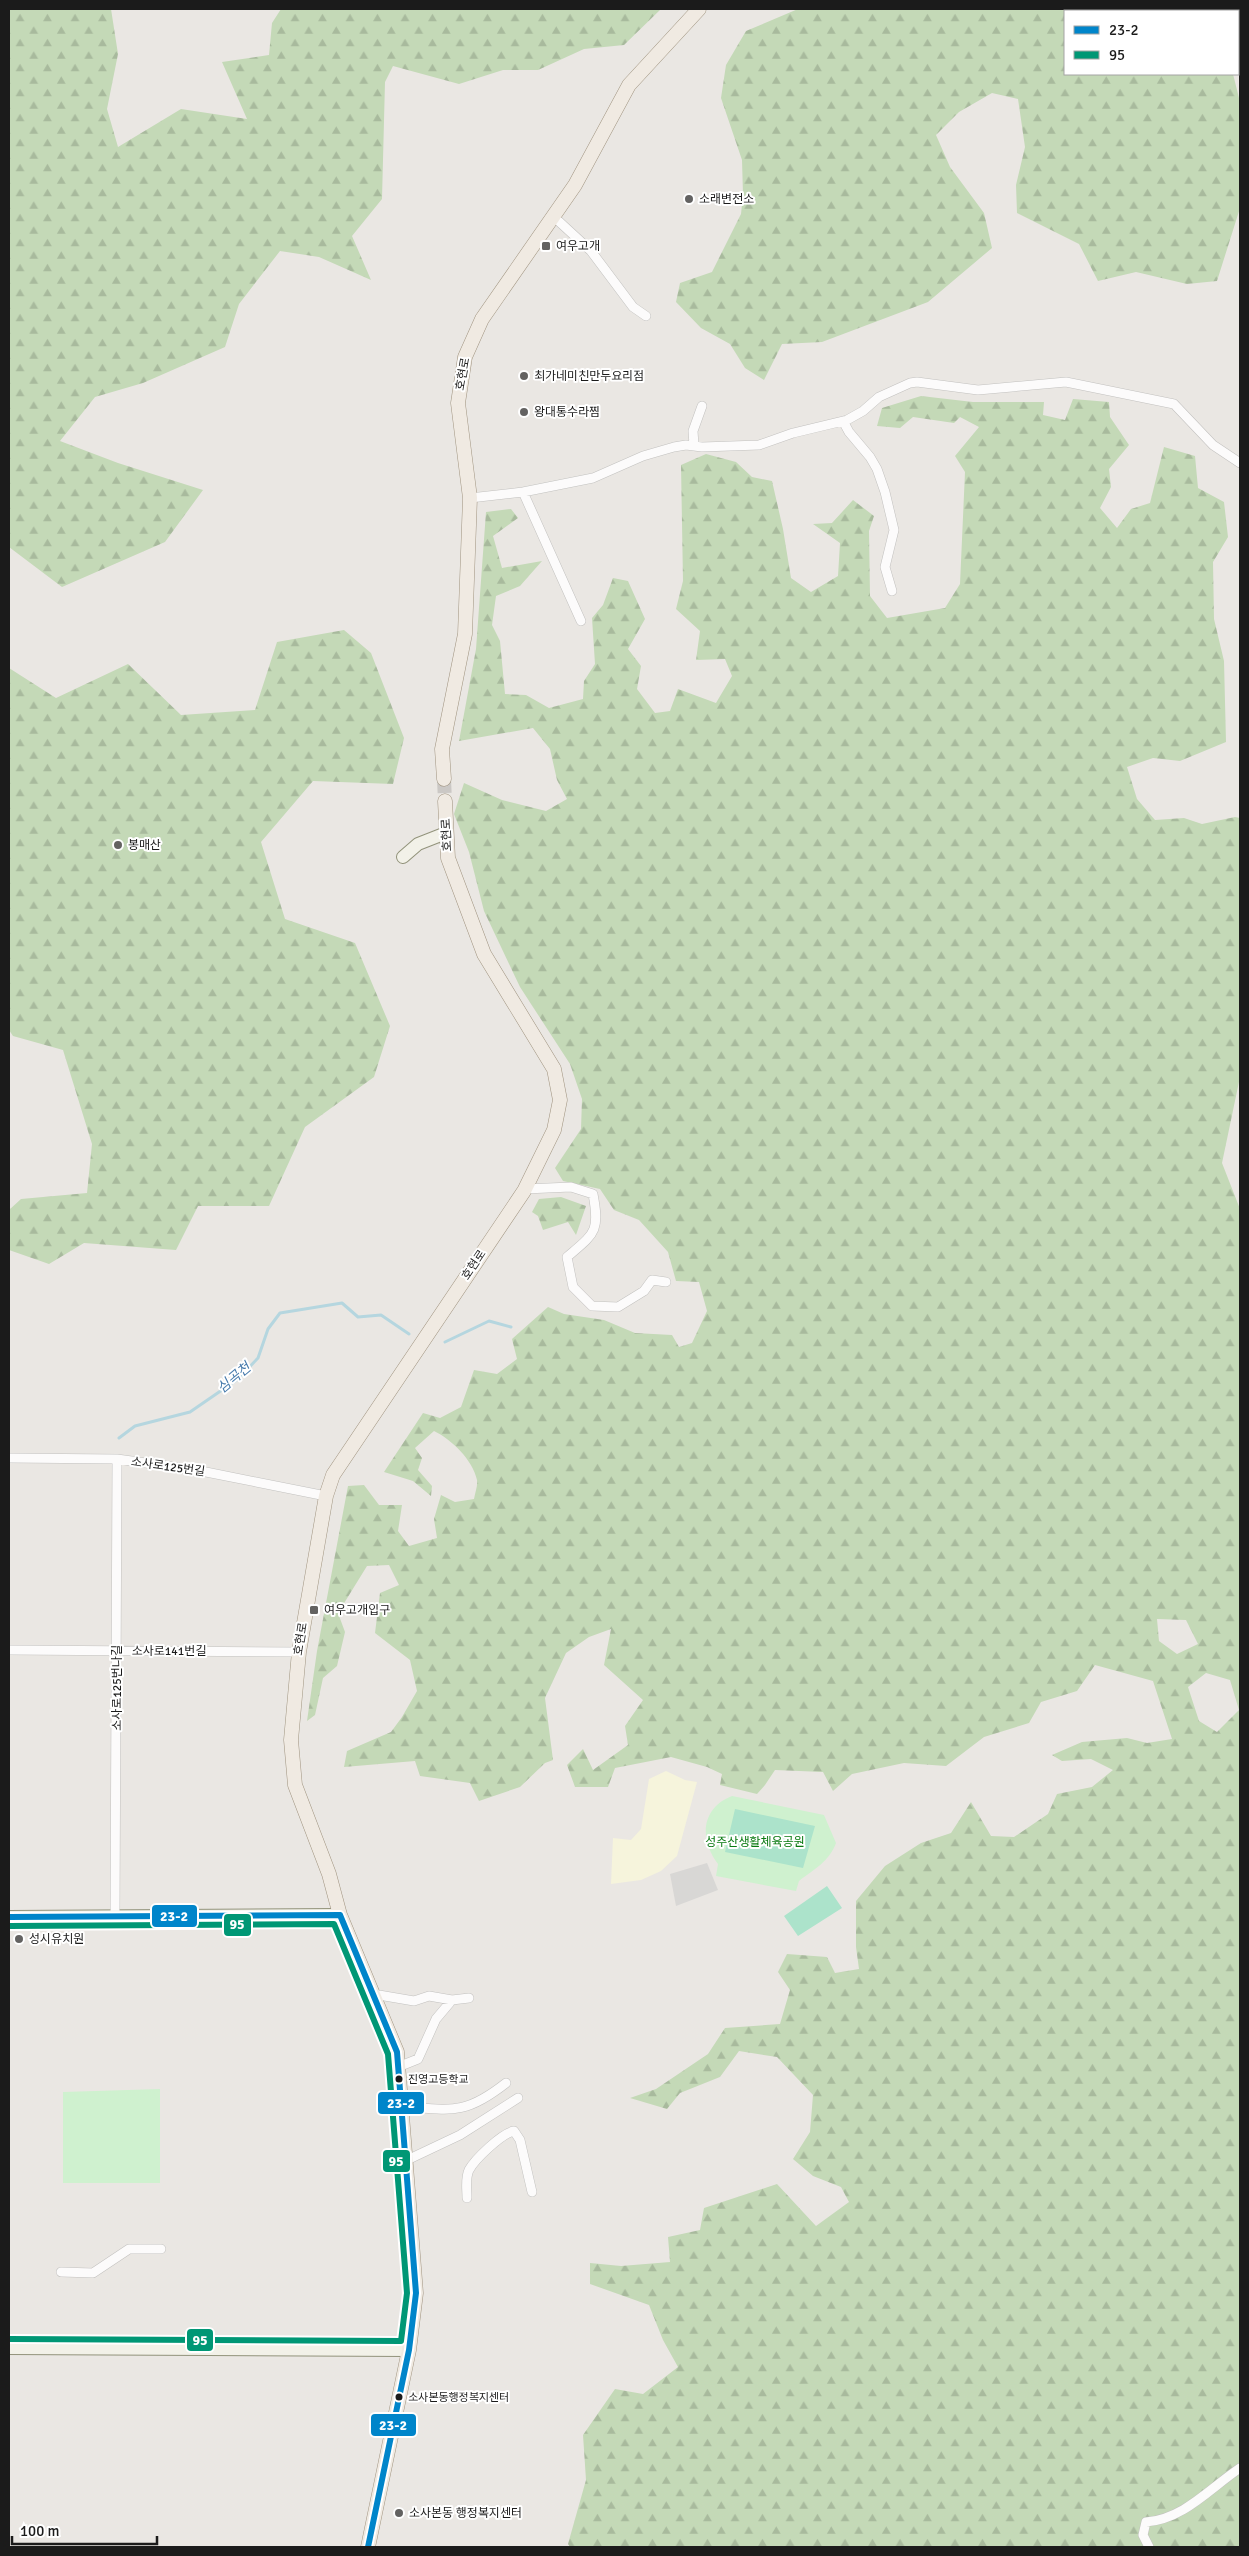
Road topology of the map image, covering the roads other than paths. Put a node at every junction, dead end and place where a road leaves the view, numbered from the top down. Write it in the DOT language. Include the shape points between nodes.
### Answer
graph roads {
  1 [pos="699,9"];
  2 [pos="554,216"];
  3 [pos="646,316"];
  4 [pos="702,406"];
  5 [pos="843,421"];
  6 [pos="694,445"];
  7 [pos="1240,463"];
  8 [pos="523,492"];
  9 [pos="470,498"];
  10 [pos="892,591"];
  11 [pos="581,621"];
  12 [pos="444,779"];
  13 [pos="445,802"];
  14 [pos="446,833"];
  15 [pos="403,857"];
  16 [pos="525,1189"];
  17 [pos="666,1282"];
  18 [pos="9,1458"];
  19 [pos="117,1459"];
  20 [pos="326,1496"];
  21 [pos="9,1650"];
  22 [pos="117,1651"];
  23 [pos="299,1652"];
  24 [pos="340,1915"];
  25 [pos="9,1916"];
  26 [pos="116,1916"];
  27 [pos="373,1994"];
  28 [pos="469,1998"];
  29 [pos="452,2000"];
  30 [pos="398,2067"];
  31 [pos="506,2083"];
  32 [pos="518,2098"];
  33 [pos="401,2106"];
  34 [pos="405,2162"];
  35 [pos="532,2192"];
  36 [pos="467,2198"];
  37 [pos="161,2249"];
  38 [pos="61,2272"];
  39 [pos="9,2348"];
  40 [pos="409,2350"];
  41 [pos="1240,2468"];
  42 [pos="368,2547"];
  43 [pos="1149,2547"];
  1 -- 2 [label="main road, 호현로" via="629,85 575,186"];
  2 -- 3 [label="street" via="591,251 633,307"];
  2 -- 9 [label="main road, 호현로" via="482,319 465,357 458,403"];
  4 -- 6 [label="street" via="694,431"];
  5 -- 6 [label="street" via="754,446"];
  5 -- 7 [label="street" via="863,411 879,397 910,382 978,390 1076,383 1174,404 1213,445"];
  5 -- 10 [label="street" via="877,469 884,492 894,530 885,567"];
  6 -- 8 [label="street" via="643,456 593,478"];
  8 -- 9 [label="street"];
  8 -- 11 [label="street"];
  9 -- 12 [label="main road, 호현로" via="465,634 442,749"];
  13 -- 14 [label="main road, 호현로"];
  14 -- 15 [label="street" via="418,844"];
  14 -- 16 [label="main road, 호현로" via="448,858 484,954 554,1070 560,1100 554,1130"];
  16 -- 17 [label="street" via="571,1187 593,1194 598,1219 591,1236 568,1258 573,1288 592,1306 618,1307 644,1290 652,1280"];
  16 -- 20 [label="main road, 호현로" via="347,1453 333,1475"];
  18 -- 19 [label="street, 소사로125번길"];
  19 -- 20 [label="street, 소사로125번길" via="196,1470"];
  19 -- 22 [label="street, 소사로125번나길"];
  20 -- 23 [label="main road, 호현로"];
  21 -- 22 [label="street, 소사로141번길"];
  22 -- 23 [label="street, 소사로141번길"];
  22 -- 26 [label="street, 소사로125번나길"];
  23 -- 24 [label="main road, 호현로" via="290,1740 294,1785 329,1874"];
  24 -- 26 [label="street"];
  24 -- 27 [label="main road, 호현로"];
  25 -- 26 [label="street"];
  27 -- 29 [label="street" via="414,2001 435,1996"];
  27 -- 30 [label="main road, 호현로" via="397,2052"];
  28 -- 29 [label="street"];
  29 -- 30 [label="street" via="436,2019 418,2059"];
  30 -- 33 [label="main road, 호현로"];
  31 -- 33 [label="street" via="487,2098 460,2109"];
  32 -- 34 [label="street" via="460,2135"];
  33 -- 34 [label="main road, 호현로"];
  34 -- 40 [label="main road, 호현로" via="416,2293"];
  35 -- 36 [label="street" via="520,2140 514,2131 495,2142 470,2169"];
  37 -- 38 [label="street" via="129,2250 92,2273"];
  39 -- 40 [label="street"];
  40 -- 42 [label="main road, 호현로"];
  41 -- 43 [label="street" via="1192,2506 1155,2522 1146,2522 1144,2535"];
}
